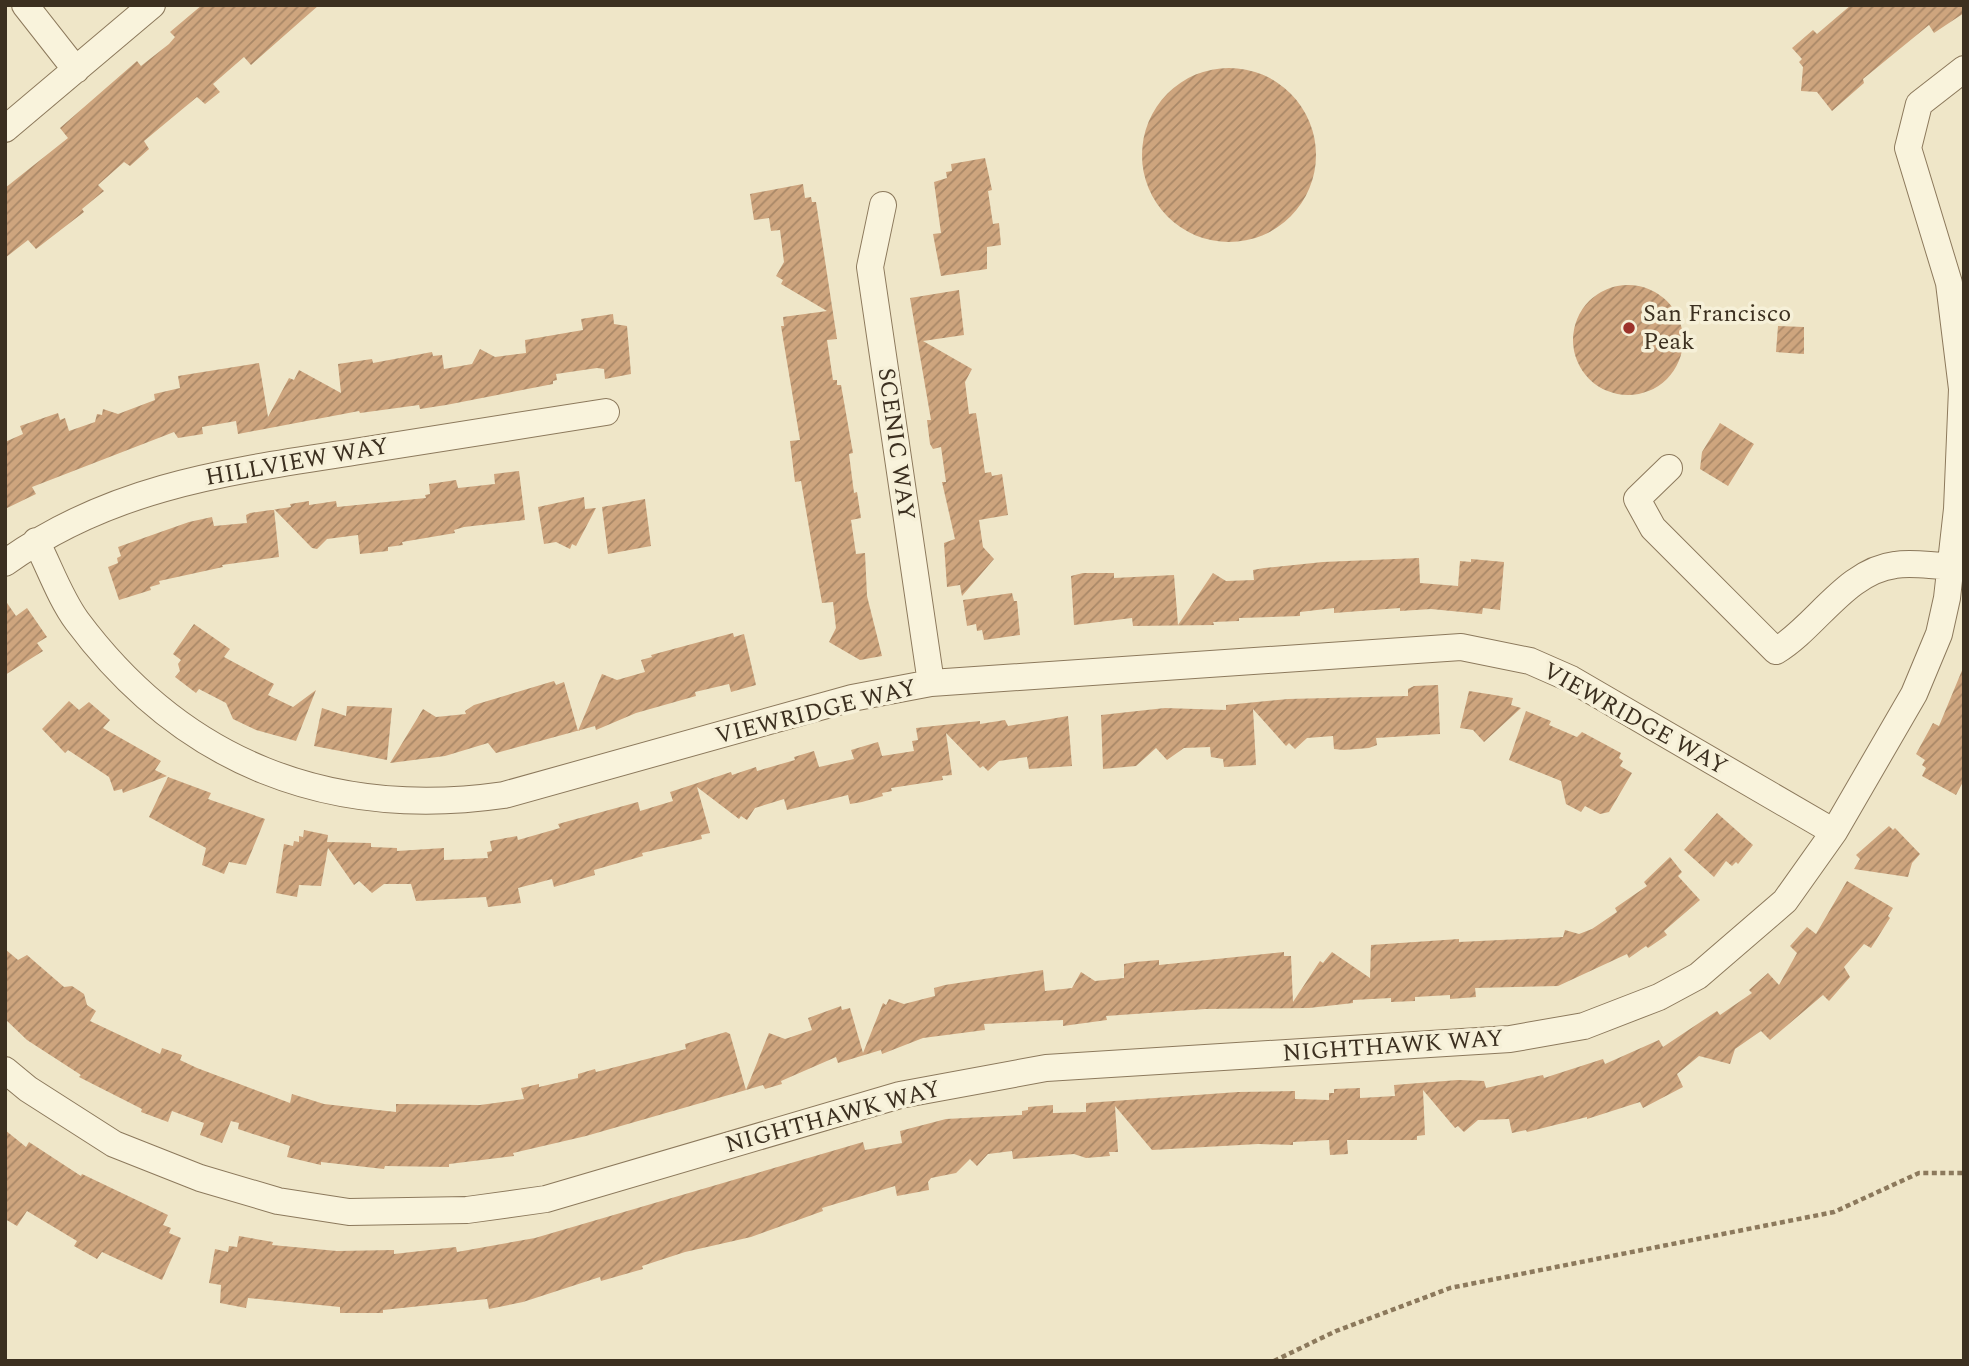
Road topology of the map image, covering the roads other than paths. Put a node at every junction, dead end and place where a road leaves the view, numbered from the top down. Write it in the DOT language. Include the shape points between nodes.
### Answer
graph roads {
  1 [pos="24,5"];
  2 [pos="152,5"];
  3 [pos="1964,69"];
  4 [pos="76,70"];
  5 [pos="5,129"];
  6 [pos="883,205"];
  7 [pos="606,412"];
  8 [pos="1669,468"];
  9 [pos="1960,510"];
  10 [pos="36,541"];
  11 [pos="1955,556"];
  12 [pos="5,563"];
  13 [pos="931,683"];
  14 [pos="1835,832"];
  15 [pos="5,1070"];
  1 -- 4 [label="street"];
  2 -- 4 [label="street"];
  3 -- 9 [label="street, NIGHTHAWK WAY" via="1919,104 1908,148 1949,283 1962,389"];
  4 -- 5 [label="street"];
  6 -- 13 [label="street, SCENIC WAY" via="870,267"];
  7 -- 10 [label="street, HILLVIEW WAY" via="216,473 105,505"];
  8 -- 11 [label="street" via="1637,499 1653,528 1776,650 1795,639 1848,585 1893,565"];
  9 -- 11 [label="street, NIGHTHAWK WAY"];
  10 -- 12 [label="street, HILLVIEW WAY"];
  10 -- 13 [label="street, VIEWRIDGE WAY" via="75,619 132,685 186,731 258,771 297,784 398,802 504,795 852,698"];
  11 -- 14 [label="street, NIGHTHAWK WAY" via="1939,634 1914,694"];
  13 -- 14 [label="street, VIEWRIDGE WAY" via="1461,647 1530,661 1571,679"];
  14 -- 15 [label="street, NIGHTHAWK WAY" via="1785,901 1698,976 1659,997 1584,1026 1510,1039 1046,1068 900,1095 546,1199 467,1210 349,1212 278,1201 200,1178 114,1144"];
}
